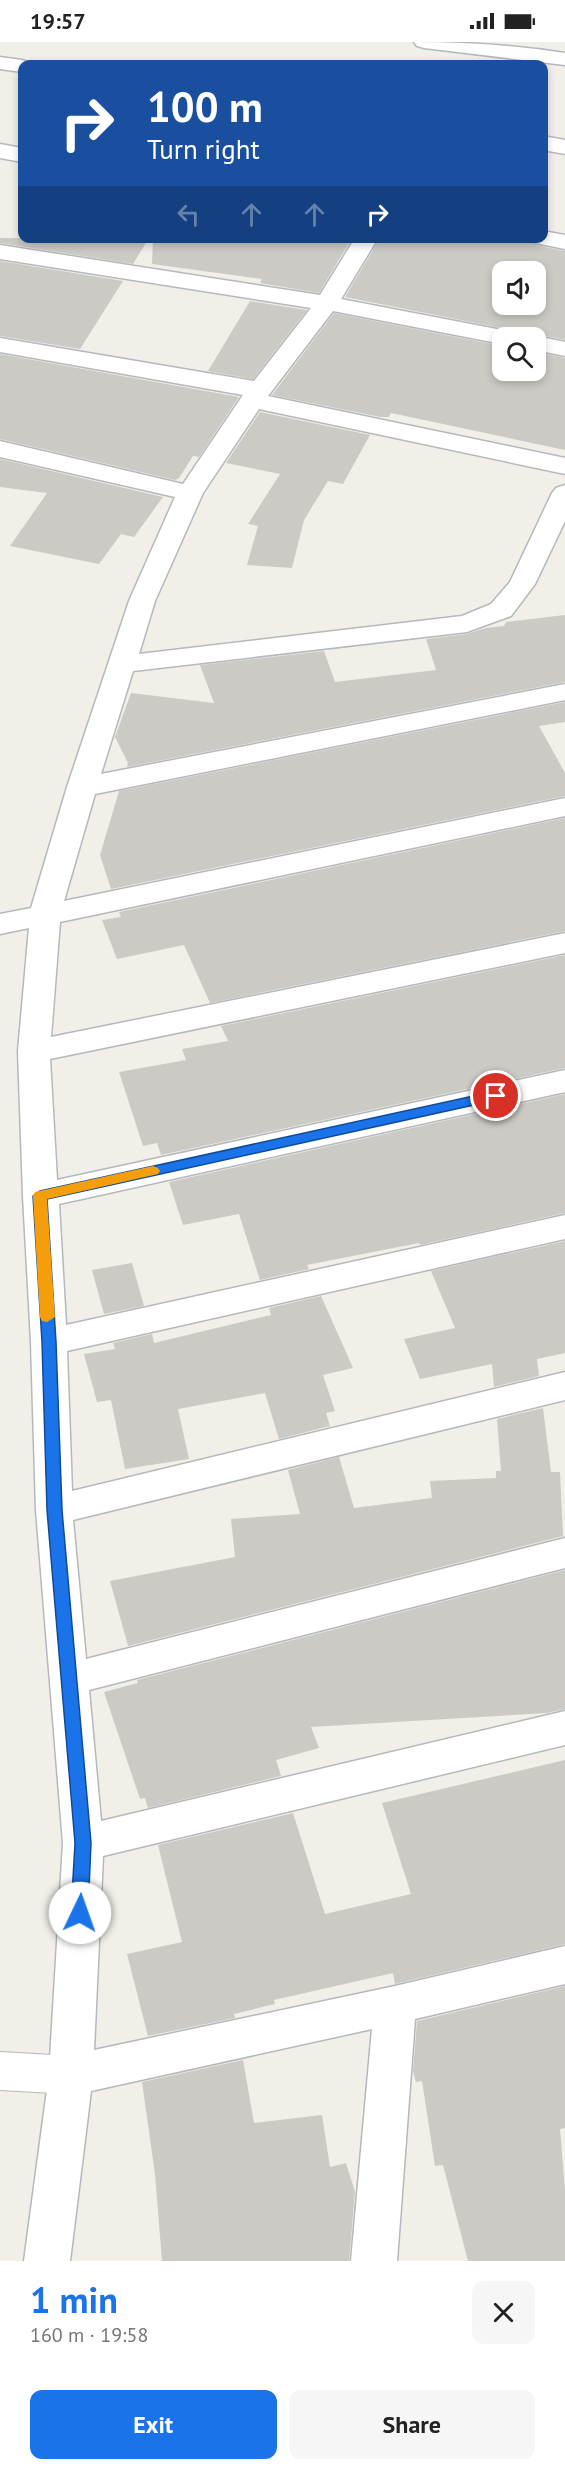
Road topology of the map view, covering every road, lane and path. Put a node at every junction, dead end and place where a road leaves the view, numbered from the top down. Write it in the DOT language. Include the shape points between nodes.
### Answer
graph roads {
  1 [pos="424,42"];
  2 [pos="485,52"];
  3 [pos="565,59"];
  4 [pos="0,63"];
  5 [pos="18,65"];
  6 [pos="548,144"];
  7 [pos="565,147"];
  8 [pos="0,151"];
  9 [pos="18,153"];
  10 [pos="548,239"];
  11 [pos="565,242"];
  12 [pos="364,243"];
  13 [pos="0,252"];
  14 [pos="327,303"];
  15 [pos="492,335"];
  16 [pos="0,345"];
  17 [pos="546,345"];
  18 [pos="565,349"];
  19 [pos="256,395"];
  20 [pos="0,449"];
  21 [pos="565,466"];
  22 [pos="190,493"];
  23 [pos="565,493"];
  24 [pos="121,664"];
  25 [pos="565,692"];
  26 [pos="82,787"];
  27 [pos="565,807"];
  28 [pos="45,914"];
  29 [pos="0,924"];
  30 [pos="565,943"];
  31 [pos="34,1051"];
  32 [pos="565,1081"];
  33 [pos="40,1196"];
  34 [pos="565,1227"];
  35 [pos="49,1342"];
  36 [pos="565,1386"];
  37 [pos="54,1510"];
  38 [pos="565,1553"];
  39 [pos="70,1679"];
  40 [pos="565,1728"];
  41 [pos="83,1843"];
  42 [pos="565,1965"];
  43 [pos="395,2005"];
  44 [pos="0,2071"];
  45 [pos="71,2075"];
  46 [pos="47,2261"];
  47 [pos="374,2261"];
  1 -- 2 [label="street"];
  2 -- 3 [label="street" via="528,52"];
  4 -- 5 [label="street"];
  6 -- 7 [label="street"];
  8 -- 9 [label="street"];
  10 -- 11 [label="street"];
  12 -- 14 [label="street"];
  13 -- 14 [label="street"];
  14 -- 15 [label="street"];
  14 -- 19 [label="street"];
  16 -- 19 [label="street"];
  17 -- 18 [label="street"];
  19 -- 21 [label="street"];
  19 -- 22 [label="street"];
  20 -- 22 [label="street"];
  22 -- 24 [label="street" via="142,601"];
  23 -- 24 [label="street" via="522,584 501,610 467,624"];
  24 -- 26 [label="street"];
  25 -- 26 [label="street"];
  26 -- 28 [label="street"];
  27 -- 28 [label="street"];
  28 -- 29 [label="street"];
  28 -- 31 [label="street"];
  30 -- 31 [label="street"];
  31 -- 33 [label="street"];
  32 -- 33 [label="street"];
  33 -- 35 [label="street"];
  34 -- 35 [label="street"];
  35 -- 37 [label="street"];
  36 -- 37 [label="street"];
  37 -- 39 [label="street"];
  38 -- 39 [label="street"];
  39 -- 41 [label="street"];
  40 -- 41 [label="street"];
  41 -- 45 [label="street"];
  42 -- 43 [label="street"];
  43 -- 45 [label="street"];
  43 -- 47 [label="street"];
  44 -- 45 [label="lane"];
  45 -- 46 [label="street"];
}
